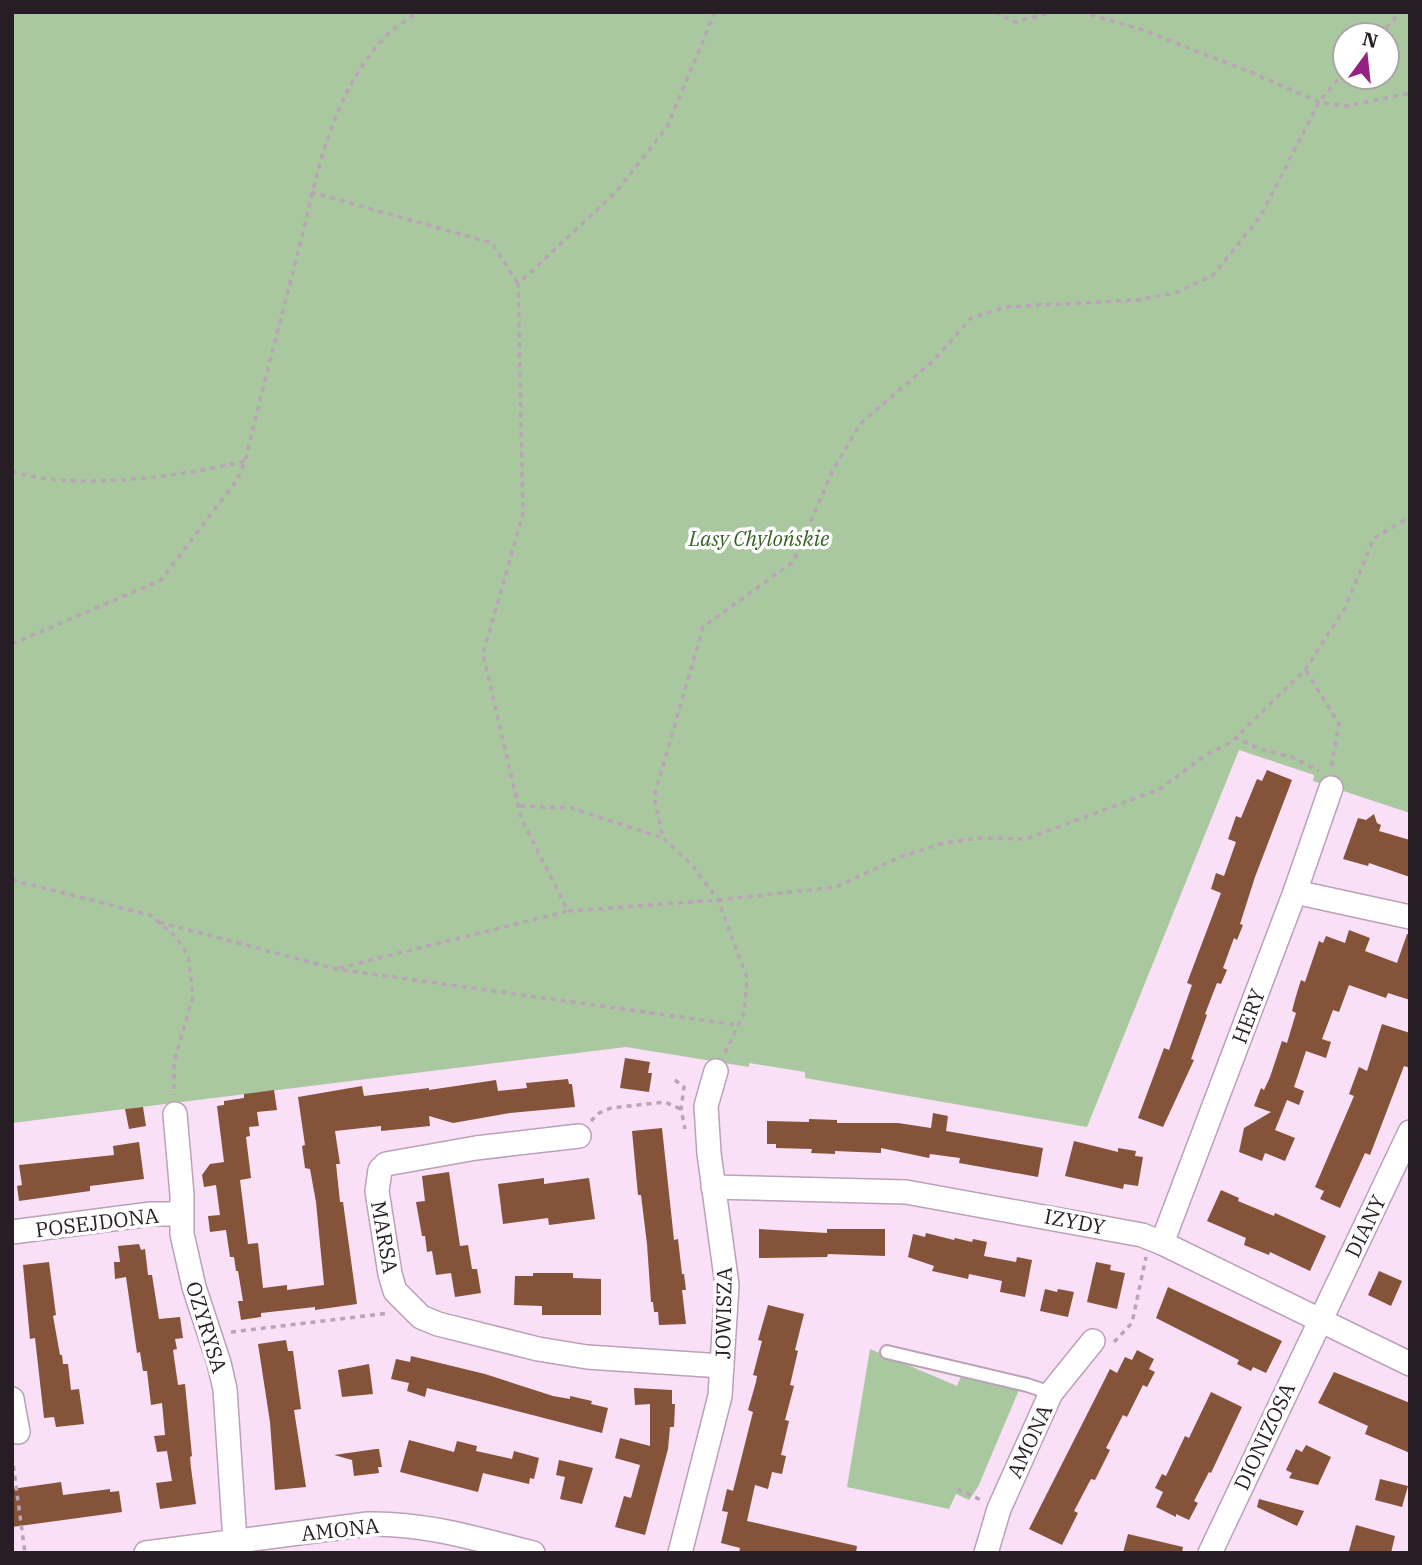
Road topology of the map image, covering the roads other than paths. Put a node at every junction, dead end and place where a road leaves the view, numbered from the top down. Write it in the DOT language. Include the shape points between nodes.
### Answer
graph roads {
  1 [pos="1330,786"];
  2 [pos="1295,892"];
  3 [pos="1410,917"];
  4 [pos="716,1070"];
  5 [pos="175,1114"];
  6 [pos="1410,1132"];
  7 [pos="579,1136"];
  8 [pos="713,1187"];
  9 [pos="181,1214"];
  10 [pos="12,1232"];
  11 [pos="1154,1249"];
  12 [pos="1320,1320"];
  13 [pos="1093,1341"];
  14 [pos="887,1352"];
  15 [pos="1410,1364"];
  16 [pos="722,1366"];
  17 [pos="1051,1393"];
  18 [pos="12,1399"];
  19 [pos="18,1432"];
  20 [pos="235,1541"];
  21 [pos="146,1553"];
  22 [pos="533,1553"];
  23 [pos="680,1553"];
  24 [pos="986,1553"];
  25 [pos="1210,1553"];
  1 -- 2 [label="street, HERY"];
  2 -- 3 [label="street"];
  2 -- 11 [label="street, HERY"];
  4 -- 8 [label="street, JOWISZA" via="706,1106"];
  5 -- 9 [label="street, OZYRYSA"];
  6 -- 12 [label="street, DIANY"];
  7 -- 16 [label="street, MARSA" via="386,1164 380,1170 377,1191 395,1291 421,1317 438,1324 538,1349"];
  8 -- 11 [label="street, IZYDY" via="906,1192 1119,1230"];
  8 -- 16 [label="street, JOWISZA" via="727,1285"];
  9 -- 10 [label="street, POSEJDONA"];
  9 -- 20 [label="street, OZYRYSA" via="189,1267 225,1389"];
  11 -- 12 [label="street, IZYDY"];
  12 -- 15 [label="street, IZYDY"];
  12 -- 25 [label="street, DIONIZOSA"];
  13 -- 17 [label="street, AMONA"];
  14 -- 17 [label="lane"];
  16 -- 23 [label="street, JOWISZA" via="720,1396"];
  17 -- 24 [label="street, AMONA" via="999,1509"];
  18 -- 19 [label="street"];
  20 -- 21 [label="street, AMONA"];
  20 -- 22 [label="street, AMONA" via="396,1523"];
}
